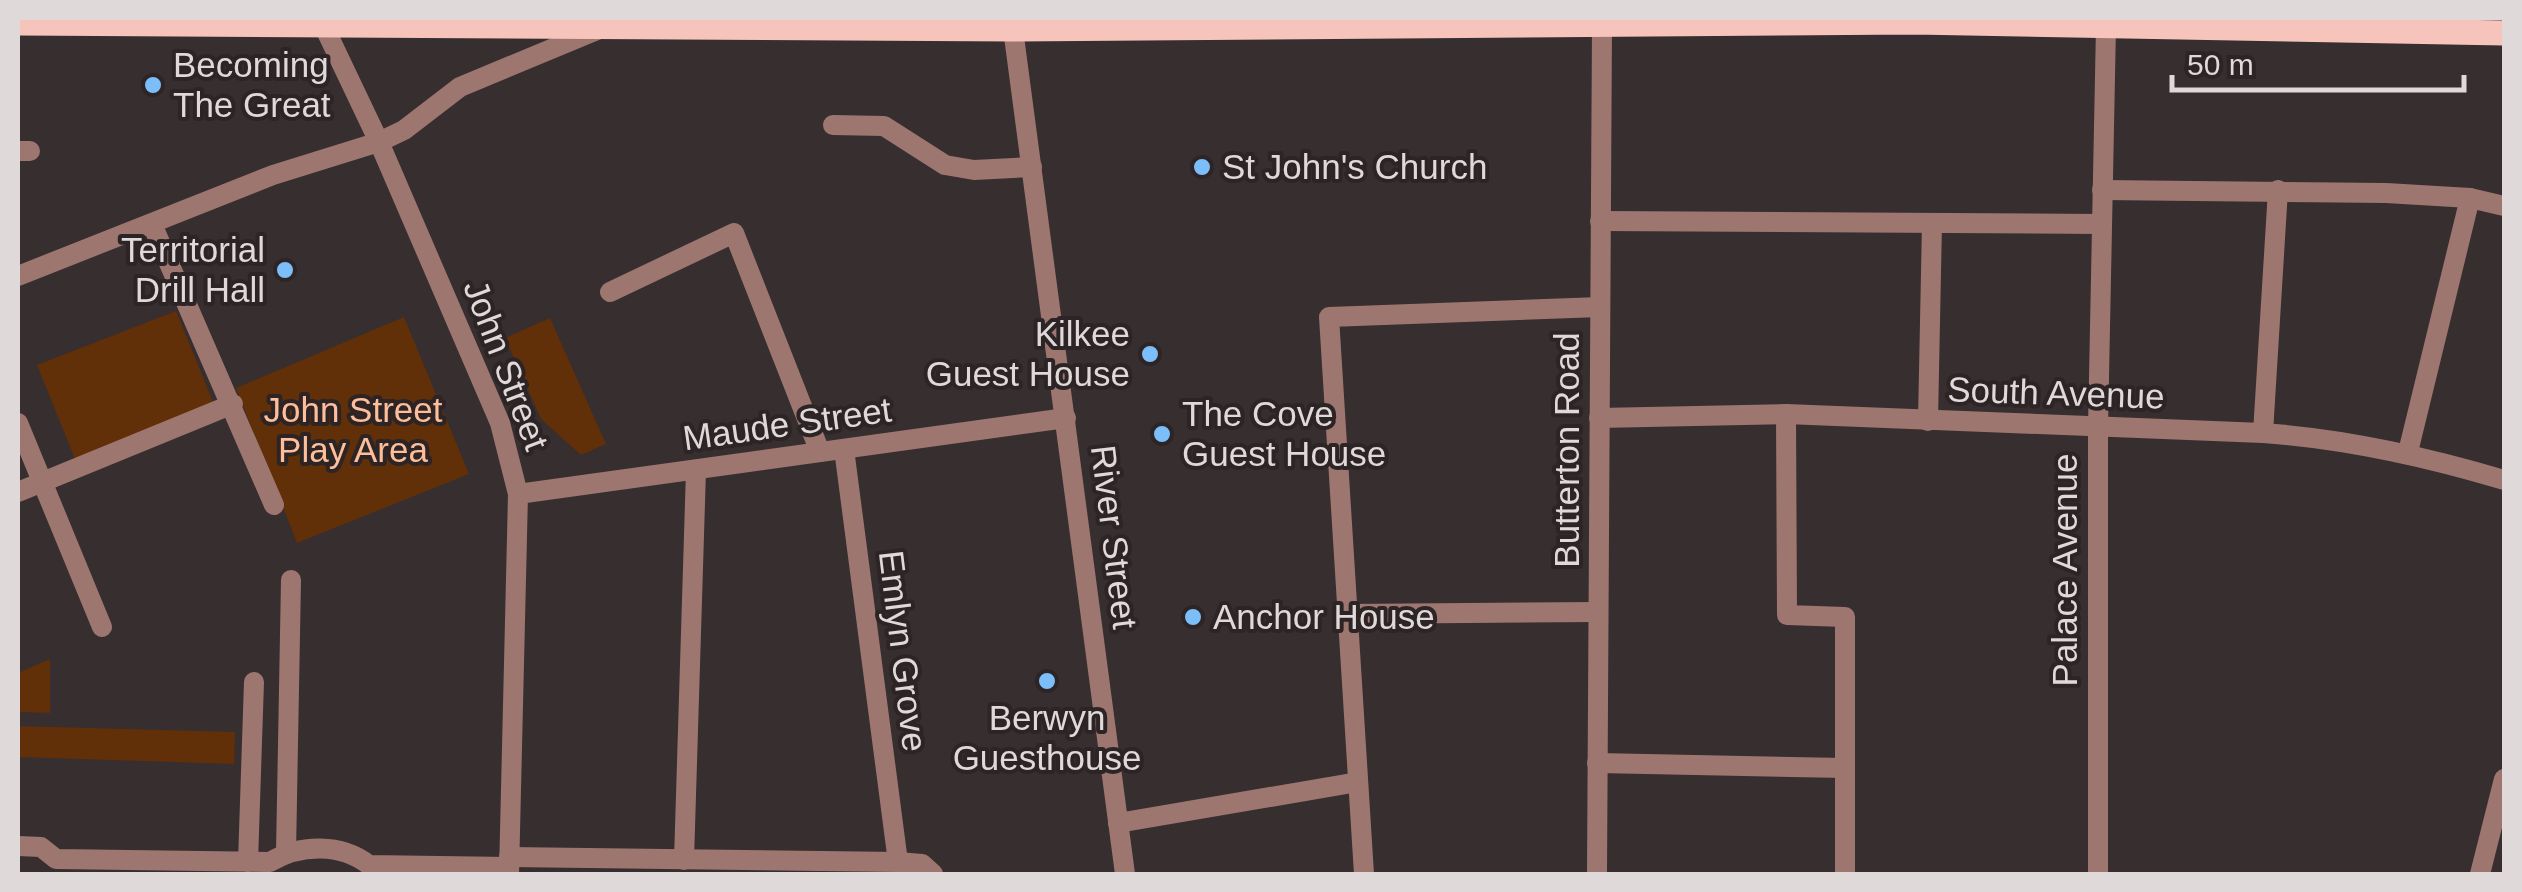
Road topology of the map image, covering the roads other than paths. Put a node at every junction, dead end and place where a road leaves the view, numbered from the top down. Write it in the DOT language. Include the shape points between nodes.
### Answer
graph roads {
  1 [pos="151,20"];
  2 [pos="320,20"];
  3 [pos="1915,20"];
  4 [pos="475,21"];
  5 [pos="1686,22"];
  6 [pos="18,23"];
  7 [pos="1204,23"];
  8 [pos="1460,23"];
  9 [pos="2389,24"];
  10 [pos="605,26"];
  11 [pos="1602,26"];
  12 [pos="2106,26"];
  13 [pos="1013,29"];
  14 [pos="2504,34"];
  15 [pos="834,125"];
  16 [pos="379,142"];
  17 [pos="1032,167"];
  18 [pos="2102,190"];
  19 [pos="2278,190"];
  20 [pos="2470,198"];
  21 [pos="2504,206"];
  22 [pos="1600,221"];
  23 [pos="1932,223"];
  24 [pos="152,224"];
  25 [pos="2102,224"];
  26 [pos="18,276"];
  27 [pos="610,292"];
  28 [pos="1600,307"];
  29 [pos="233,404"];
  30 [pos="1786,414"];
  31 [pos="1066,418"];
  32 [pos="1599,418"];
  33 [pos="1928,420"];
  34 [pos="18,423"];
  35 [pos="2098,428"];
  36 [pos="2263,433"];
  37 [pos="844,449"];
  38 [pos="820,452"];
  39 [pos="2408,452"];
  40 [pos="696,470"];
  41 [pos="2504,480"];
  42 [pos="42,482"];
  43 [pos="18,492"];
  44 [pos="518,494"];
  45 [pos="274,505"];
  46 [pos="292,580"];
  47 [pos="1598,612"];
  48 [pos="1348,614"];
  49 [pos="102,627"];
  50 [pos="254,682"];
  51 [pos="1598,763"];
  52 [pos="1845,768"];
  53 [pos="2504,778"];
  54 [pos="1358,782"];
  55 [pos="1118,823"];
  56 [pos="18,846"];
  57 [pos="286,853"];
  58 [pos="684,860"];
  59 [pos="248,862"];
  60 [pos="898,862"];
  61 [pos="509,866"];
  62 [pos="733,868"];
  63 [pos="933,874"];
  64 [pos="1125,874"];
  65 [pos="1364,874"];
  66 [pos="1597,874"];
  67 [pos="1846,874"];
  68 [pos="2098,874"];
  69 [pos="2480,874"];
  1 -- 2 [label="main road"];
  1 -- 6 [label="main road"];
  2 -- 4 [label="main road"];
  2 -- 16 [label="street, John Street"];
  3 -- 5 [label="main road"];
  3 -- 12 [label="main road"];
  4 -- 10 [label="main road"];
  5 -- 11 [label="main road"];
  7 -- 8 [label="main road"];
  7 -- 13 [label="main road"];
  8 -- 11 [label="main road"];
  9 -- 12 [label="main road"];
  9 -- 14 [label="main road"];
  10 -- 13 [label="main road"];
  10 -- 16 [label="street" via="460,87"];
  11 -- 22 [label="street, Butterton Road"];
  12 -- 18 [label="street, Palace Avenue"];
  13 -- 17 [label="street, River Street"];
  15 -- 17 [label="street" via="884,126 945,164"];
  16 -- 24 [label="street"];
  16 -- 44 [label="street, John Street" via="500,422"];
  17 -- 31 [label="street, River Street"];
  18 -- 19 [label="street"];
  18 -- 25 [label="street, Palace Avenue"];
  19 -- 20 [label="street"];
  19 -- 36 [label="street"];
  20 -- 21 [label="street"];
  20 -- 39 [label="street"];
  22 -- 23 [label="street"];
  22 -- 28 [label="street, Butterton Road"];
  23 -- 25 [label="street"];
  23 -- 33 [label="street"];
  24 -- 26 [label="street"];
  24 -- 29 [label="street"];
  25 -- 35 [label="street, Palace Avenue"];
  27 -- 38 [label="street" via="734,234"];
  28 -- 32 [label="street, Butterton Road"];
  28 -- 48 [label="street" via="1329,317"];
  29 -- 42 [label="street"];
  29 -- 45 [label="street"];
  30 -- 32 [label="street, South Avenue"];
  30 -- 33 [label="street, South Avenue"];
  30 -- 52 [label="street" via="1787,615 1845,617"];
  31 -- 37 [label="street, Maude Street"];
  31 -- 55 [label="street, River Street"];
  32 -- 47 [label="street, Butterton Road"];
  33 -- 35 [label="street, South Avenue"];
  34 -- 42 [label="street"];
  35 -- 36 [label="street, South Avenue"];
  35 -- 68 [label="street, Palace Avenue"];
  36 -- 39 [label="street, South Avenue" via="2342,438"];
  37 -- 38 [label="street, Maude Street"];
  37 -- 60 [label="street, Emlyn Grove"];
  38 -- 40 [label="street, Maude Street"];
  39 -- 41 [label="street, South Avenue"];
  40 -- 44 [label="street, Maude Street"];
  40 -- 58 [label="street"];
  42 -- 43 [label="street"];
  42 -- 49 [label="street"];
  44 -- 61 [label="street, John Street"];
  46 -- 57 [label="street"];
  47 -- 48 [label="street"];
  47 -- 51 [label="street, Butterton Road"];
  48 -- 54 [label="street"];
  50 -- 59 [label="street"];
  51 -- 52 [label="street"];
  51 -- 66 [label="street, Butterton Road"];
  52 -- 67 [label="street"];
  53 -- 69 [label="street"];
  54 -- 55 [label="street"];
  54 -- 65 [label="street"];
  55 -- 64 [label="street, River Street"];
  56 -- 59 [label="street" via="41,847 56,859"];
  57 -- 59 [label="street" via="270,862"];
  57 -- 61 [label="street" via="353,852 368,865"];
  58 -- 61 [label="street"];
  58 -- 62 [label="street"];
  60 -- 62 [label="street"];
  60 -- 63 [label="street" via="922,864"];
}
